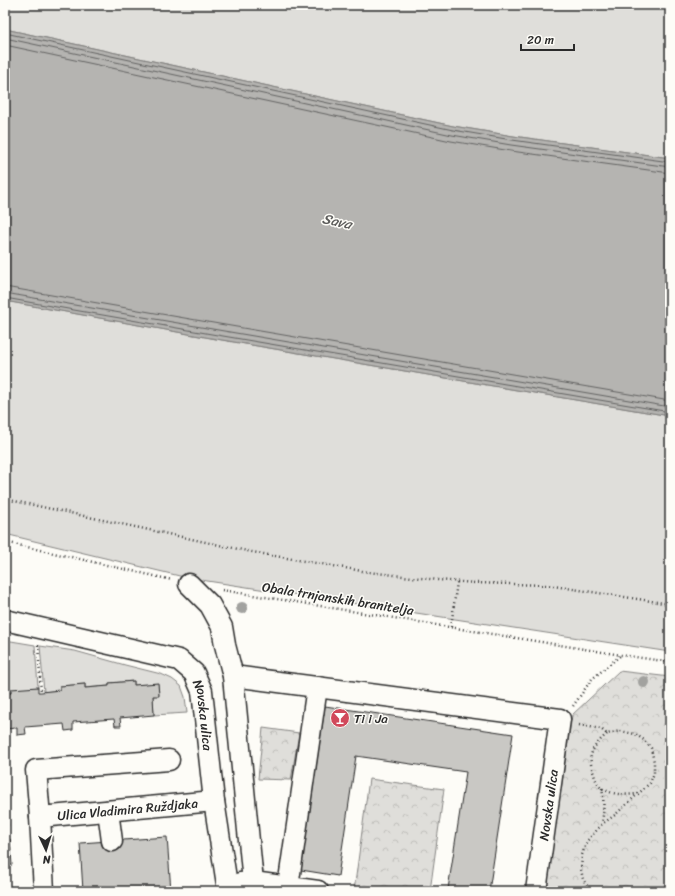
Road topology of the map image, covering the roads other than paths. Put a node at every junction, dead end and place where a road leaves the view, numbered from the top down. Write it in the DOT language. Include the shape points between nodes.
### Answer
graph roads {
  1 [pos="189,584"];
  2 [pos="5,620"];
  3 [pos="233,676"];
  4 [pos="317,687"];
  5 [pos="169,760"];
  6 [pos="214,801"];
  7 [pos="108,811"];
  8 [pos="40,817"];
  9 [pos="112,841"];
  10 [pos="253,882"];
  11 [pos="227,887"];
  12 [pos="288,887"];
  13 [pos="44,891"];
  14 [pos="318,891"];
  15 [pos="536,891"];
  1 -- 3 [label="street" via="210,605 222,627"];
  2 -- 6 [label="street, Novska ulica" via="179,660 194,673 202,691"];
  3 -- 4 [label="street"];
  3 -- 10 [label="street"];
  4 -- 12 [label="street"];
  4 -- 15 [label="street, Novska ulica" via="564,716"];
  5 -- 8 [label="street, Ulica Vladimira Ruždjaka" via="36,770"];
  6 -- 7 [label="street, Ulica Vladimira Ruždjaka"];
  6 -- 11 [label="street, Novska ulica"];
  7 -- 8 [label="street, Ulica Vladimira Ruždjaka"];
  7 -- 9 [label="street"];
  8 -- 13 [label="street, Ulica Vladimira Ruždjaka"];
  10 -- 11 [label="street, Novska ulica"];
  10 -- 12 [label="street, Novska ulica"];
  12 -- 14 [label="street, Novska ulica"];
}
